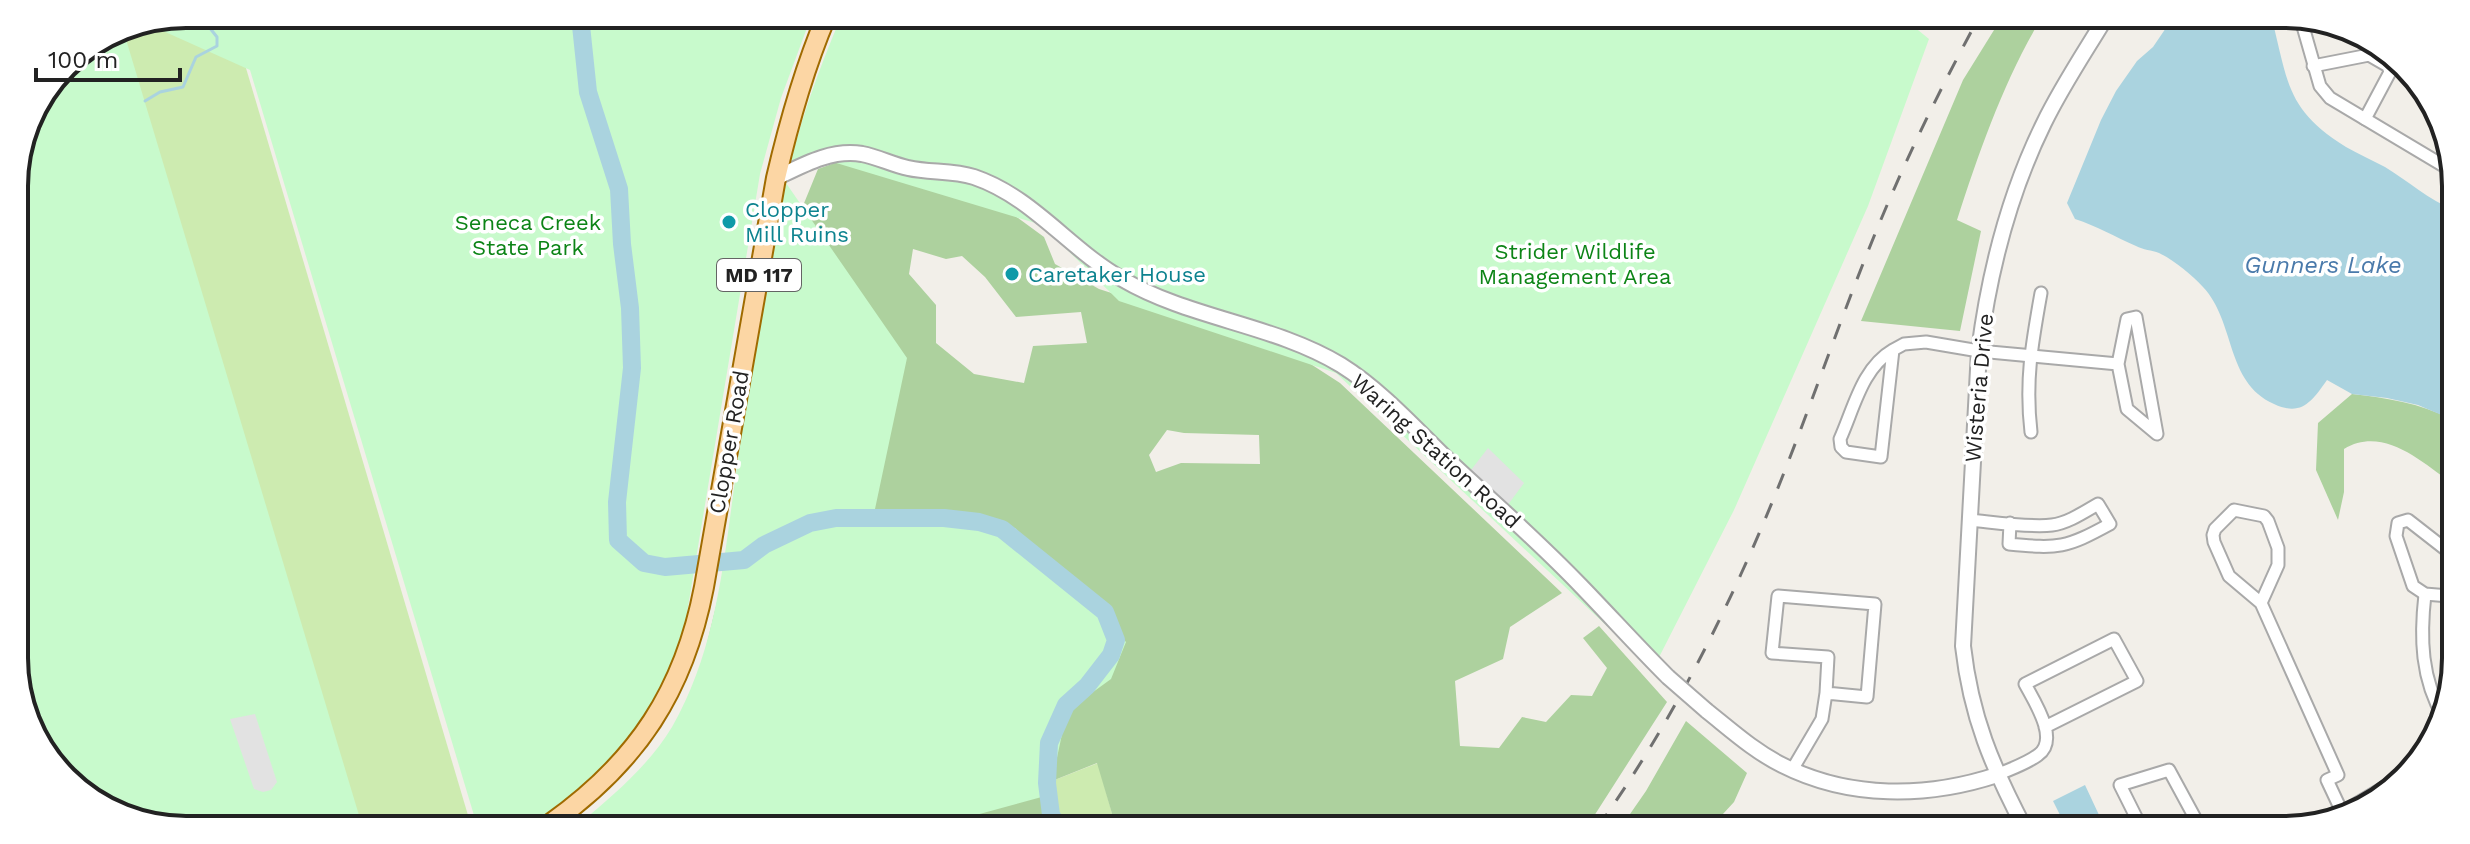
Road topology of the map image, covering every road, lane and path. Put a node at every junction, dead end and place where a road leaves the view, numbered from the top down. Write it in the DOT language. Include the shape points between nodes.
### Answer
graph roads {
  1 [pos="821,28"];
  2 [pos="2099,28"];
  3 [pos="2304,29"];
  4 [pos="2382,63"];
  5 [pos="2313,66"];
  6 [pos="2388,68"];
  7 [pos="2365,119"];
  8 [pos="2440,161"];
  9 [pos="776,178"];
  10 [pos="2041,293"];
  11 [pos="1893,350"];
  12 [pos="1979,351"];
  13 [pos="2029,356"];
  14 [pos="2118,364"];
  15 [pos="2031,432"];
  16 [pos="1969,520"];
  17 [pos="2010,523"];
  18 [pos="2442,547"];
  19 [pos="2425,594"];
  20 [pos="2442,595"];
  21 [pos="2261,603"];
  22 [pos="1826,693"];
  23 [pos="2435,704"];
  24 [pos="2045,727"];
  25 [pos="1792,770"];
  26 [pos="1997,775"];
  27 [pos="2339,807"];
  28 [pos="560,816"];
  29 [pos="2018,816"];
  30 [pos="2136,816"];
  31 [pos="2194,816"];
  1 -- 9 [label="main road, Clopper Road / MD 117" via="790,117"];
  2 -- 12 [label="street, Wisteria Drive" via="2044,122 2018,183 1994,261"];
  3 -- 5 [label="street"];
  4 -- 5 [label="street" via="2363,55"];
  5 -- 7 [label="street" via="2330,98"];
  6 -- 7 [label="street"];
  7 -- 8 [label="street"];
  9 -- 25 [label="street, Waring Station Road, bridge" via="814,160 848,153 909,169 973,177 1038,212 1133,286 1301,346 1342,366 1568,574 1668,677 1761,753"];
  9 -- 28 [label="main road, Clopper Road / MD 117" via="688,652 637,745"];
  10 -- 13 [label="street"];
  11 -- 11 [label="street" via="1881,457 1846,452 1840,439 1869,371"];
  11 -- 12 [label="street" via="1926,342"];
  12 -- 13 [label="street"];
  12 -- 16 [label="street, Wisteria Drive"];
  13 -- 14 [label="street"];
  13 -- 15 [label="street"];
  14 -- 14 [label="street" via="2127,319 2136,317 2157,434 2127,409"];
  16 -- 17 [label="street"];
  16 -- 26 [label="street, Wisteria Drive" via="1963,646 1972,701"];
  17 -- 17 [label="street" via="2051,525 2098,504 2110,524 2078,542 2044,548 2009,544"];
  18 -- 19 [label="street" via="2408,520 2398,523 2396,536 2413,586"];
  19 -- 20 [label="street"];
  19 -- 23 [label="street" via="2422,649"];
  21 -- 21 [label="street" via="2278,565 2278,548 2264,516 2234,510 2215,529 2214,542 2229,576"];
  21 -- 27 [label="street" via="2338,775 2327,780"];
  22 -- 22 [label="street" via="1867,697 1875,604 1778,596 1772,653 1828,657"];
  22 -- 25 [label="street" via="1822,719"];
  24 -- 24 [label="street" via="2025,684 2114,639 2137,681"];
  24 -- 26 [label="street" via="2046,744 2040,754"];
  25 -- 26 [label="street, Waring Station Road" via="1832,784 1905,793"];
  26 -- 29 [label="street"];
  30 -- 31 [label="street" via="2120,785 2169,770"];
}
